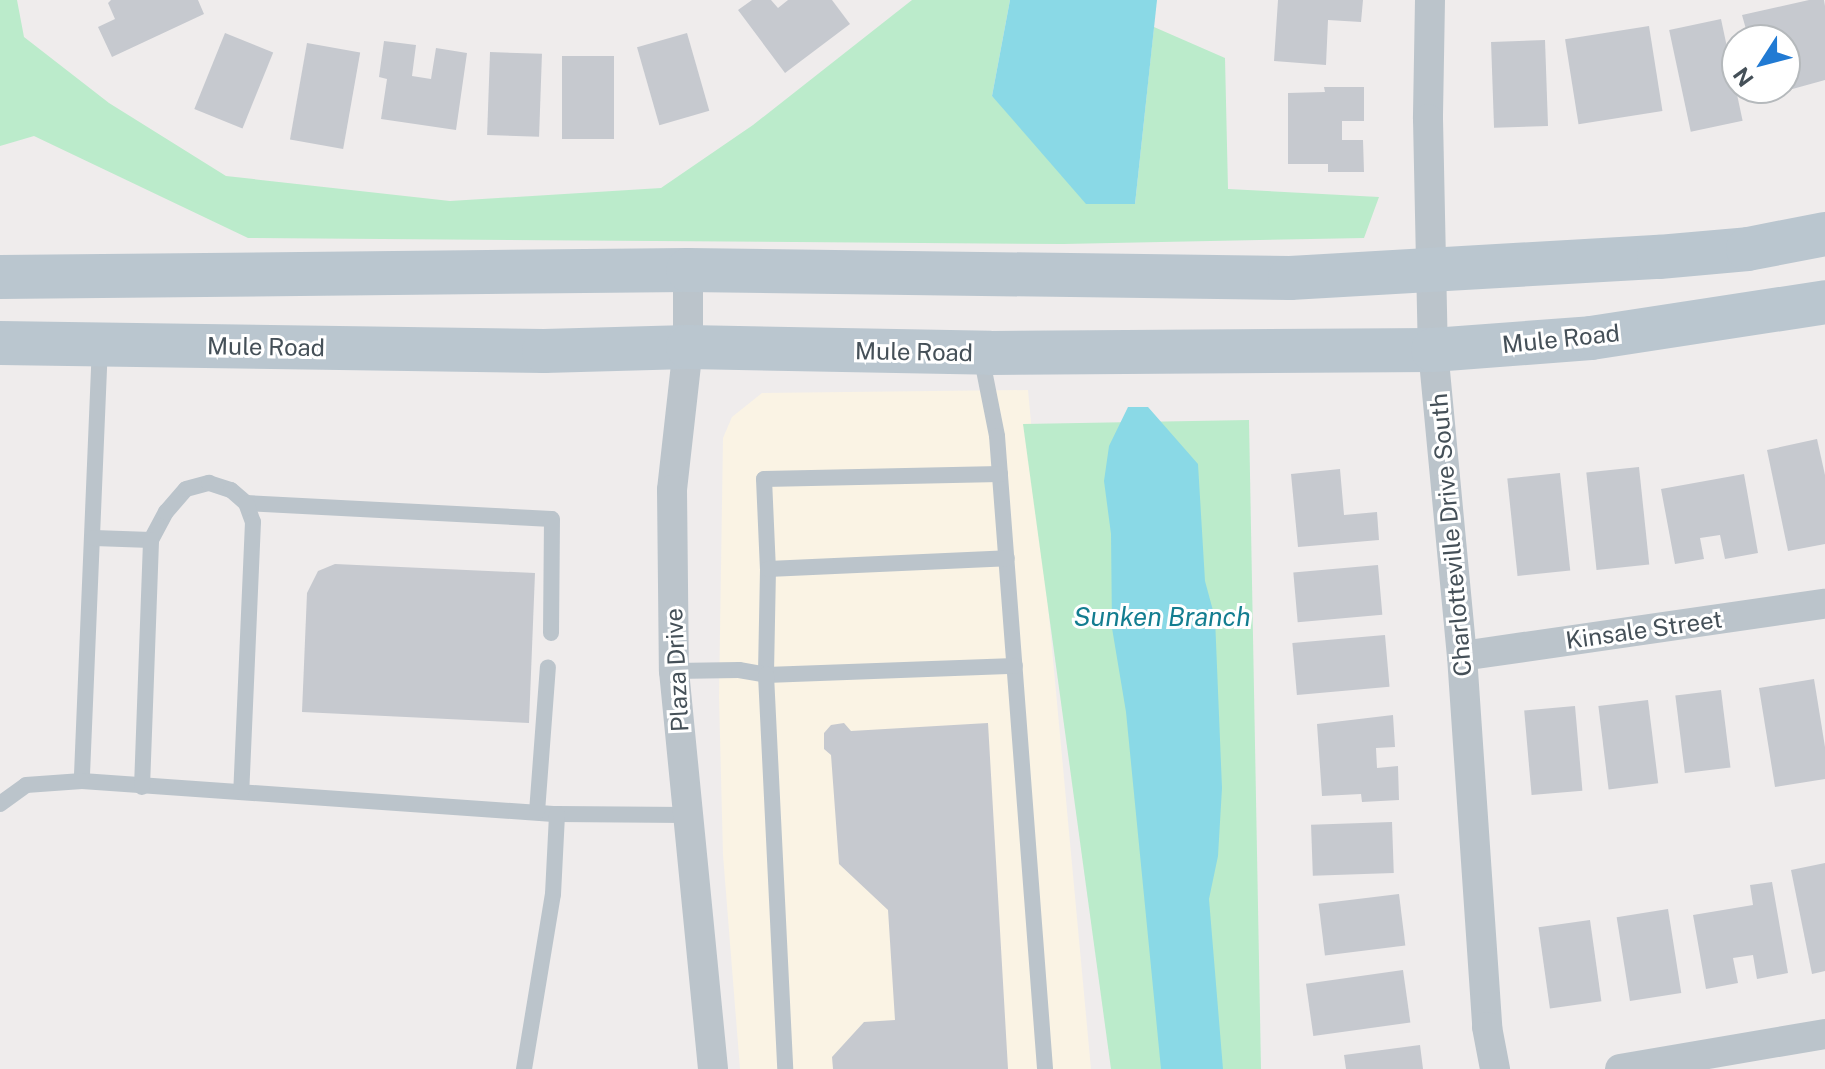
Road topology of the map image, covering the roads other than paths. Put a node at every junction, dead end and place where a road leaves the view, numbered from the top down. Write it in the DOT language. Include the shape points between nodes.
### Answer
graph roads {
  1 [pos="1430,0"];
  2 [pos="1825,234"];
  3 [pos="688,270"];
  4 [pos="1433,270"];
  5 [pos="0,277"];
  6 [pos="1825,302"];
  7 [pos="0,343"];
  8 [pos="100,344"];
  9 [pos="688,347"];
  10 [pos="1433,350"];
  11 [pos="981,353"];
  12 [pos="1000,474"];
  13 [pos="246,503"];
  14 [pos="94,538"];
  15 [pos="151,540"];
  16 [pos="1007,558"];
  17 [pos="768,569"];
  18 [pos="1825,604"];
  19 [pos="551,633"];
  20 [pos="1462,656"];
  21 [pos="1015,666"];
  22 [pos="548,667"];
  23 [pos="674,671"];
  24 [pos="766,675"];
  25 [pos="82,781"];
  26 [pos="142,787"];
  27 [pos="241,792"];
  28 [pos="0,804"];
  29 [pos="537,812"];
  30 [pos="557,814"];
  31 [pos="686,815"];
  32 [pos="1825,1034"];
  33 [pos="524,1069"];
  34 [pos="713,1069"];
  35 [pos="785,1069"];
  36 [pos="1045,1069"];
  37 [pos="1495,1069"];
  38 [pos="1620,1069"];
  1 -- 4 [label="street, Charlotteville Drive South"];
  2 -- 4 [label="main road" via="1748,249"];
  3 -- 4 [label="main road" via="1290,278"];
  3 -- 5 [label="main road"];
  3 -- 9 [label="street, Plaza Drive"];
  4 -- 10 [label="street, Charlotteville Drive South"];
  6 -- 10 [label="main road, Mule Road" via="1591,338"];
  7 -- 8 [label="main road, Mule Road"];
  8 -- 9 [label="main road, Mule Road" via="544,351"];
  8 -- 14 [label="lane"];
  9 -- 11 [label="main road, Mule Road"];
  9 -- 23 [label="street, Plaza Drive" via="672,490"];
  10 -- 11 [label="main road, Mule Road"];
  10 -- 20 [label="street, Charlotteville Drive South"];
  11 -- 12 [label="lane"];
  12 -- 16 [label="lane"];
  12 -- 17 [label="lane" via="764,479"];
  13 -- 15 [label="lane" via="231,490 209,483 186,489"];
  13 -- 19 [label="lane" via="552,519"];
  13 -- 27 [label="lane" via="253,522"];
  14 -- 15 [label="lane"];
  14 -- 25 [label="lane"];
  15 -- 26 [label="lane"];
  16 -- 17 [label="lane"];
  16 -- 21 [label="lane"];
  17 -- 24 [label="lane"];
  18 -- 20 [label="street, Kinsale Street"];
  20 -- 37 [label="street, Charlotteville Drive South" via="1487,1027"];
  21 -- 24 [label="lane"];
  21 -- 36 [label="lane"];
  22 -- 29 [label="lane"];
  23 -- 24 [label="lane"];
  23 -- 31 [label="street, Plaza Drive"];
  24 -- 35 [label="lane"];
  25 -- 26 [label="lane"];
  25 -- 28 [label="lane" via="26,785"];
  26 -- 27 [label="lane"];
  27 -- 29 [label="lane"];
  29 -- 30 [label="lane"];
  30 -- 31 [label="lane"];
  30 -- 33 [label="lane" via="553,894"];
  31 -- 34 [label="street, Plaza Drive"];
  32 -- 38 [label="street"];
}
